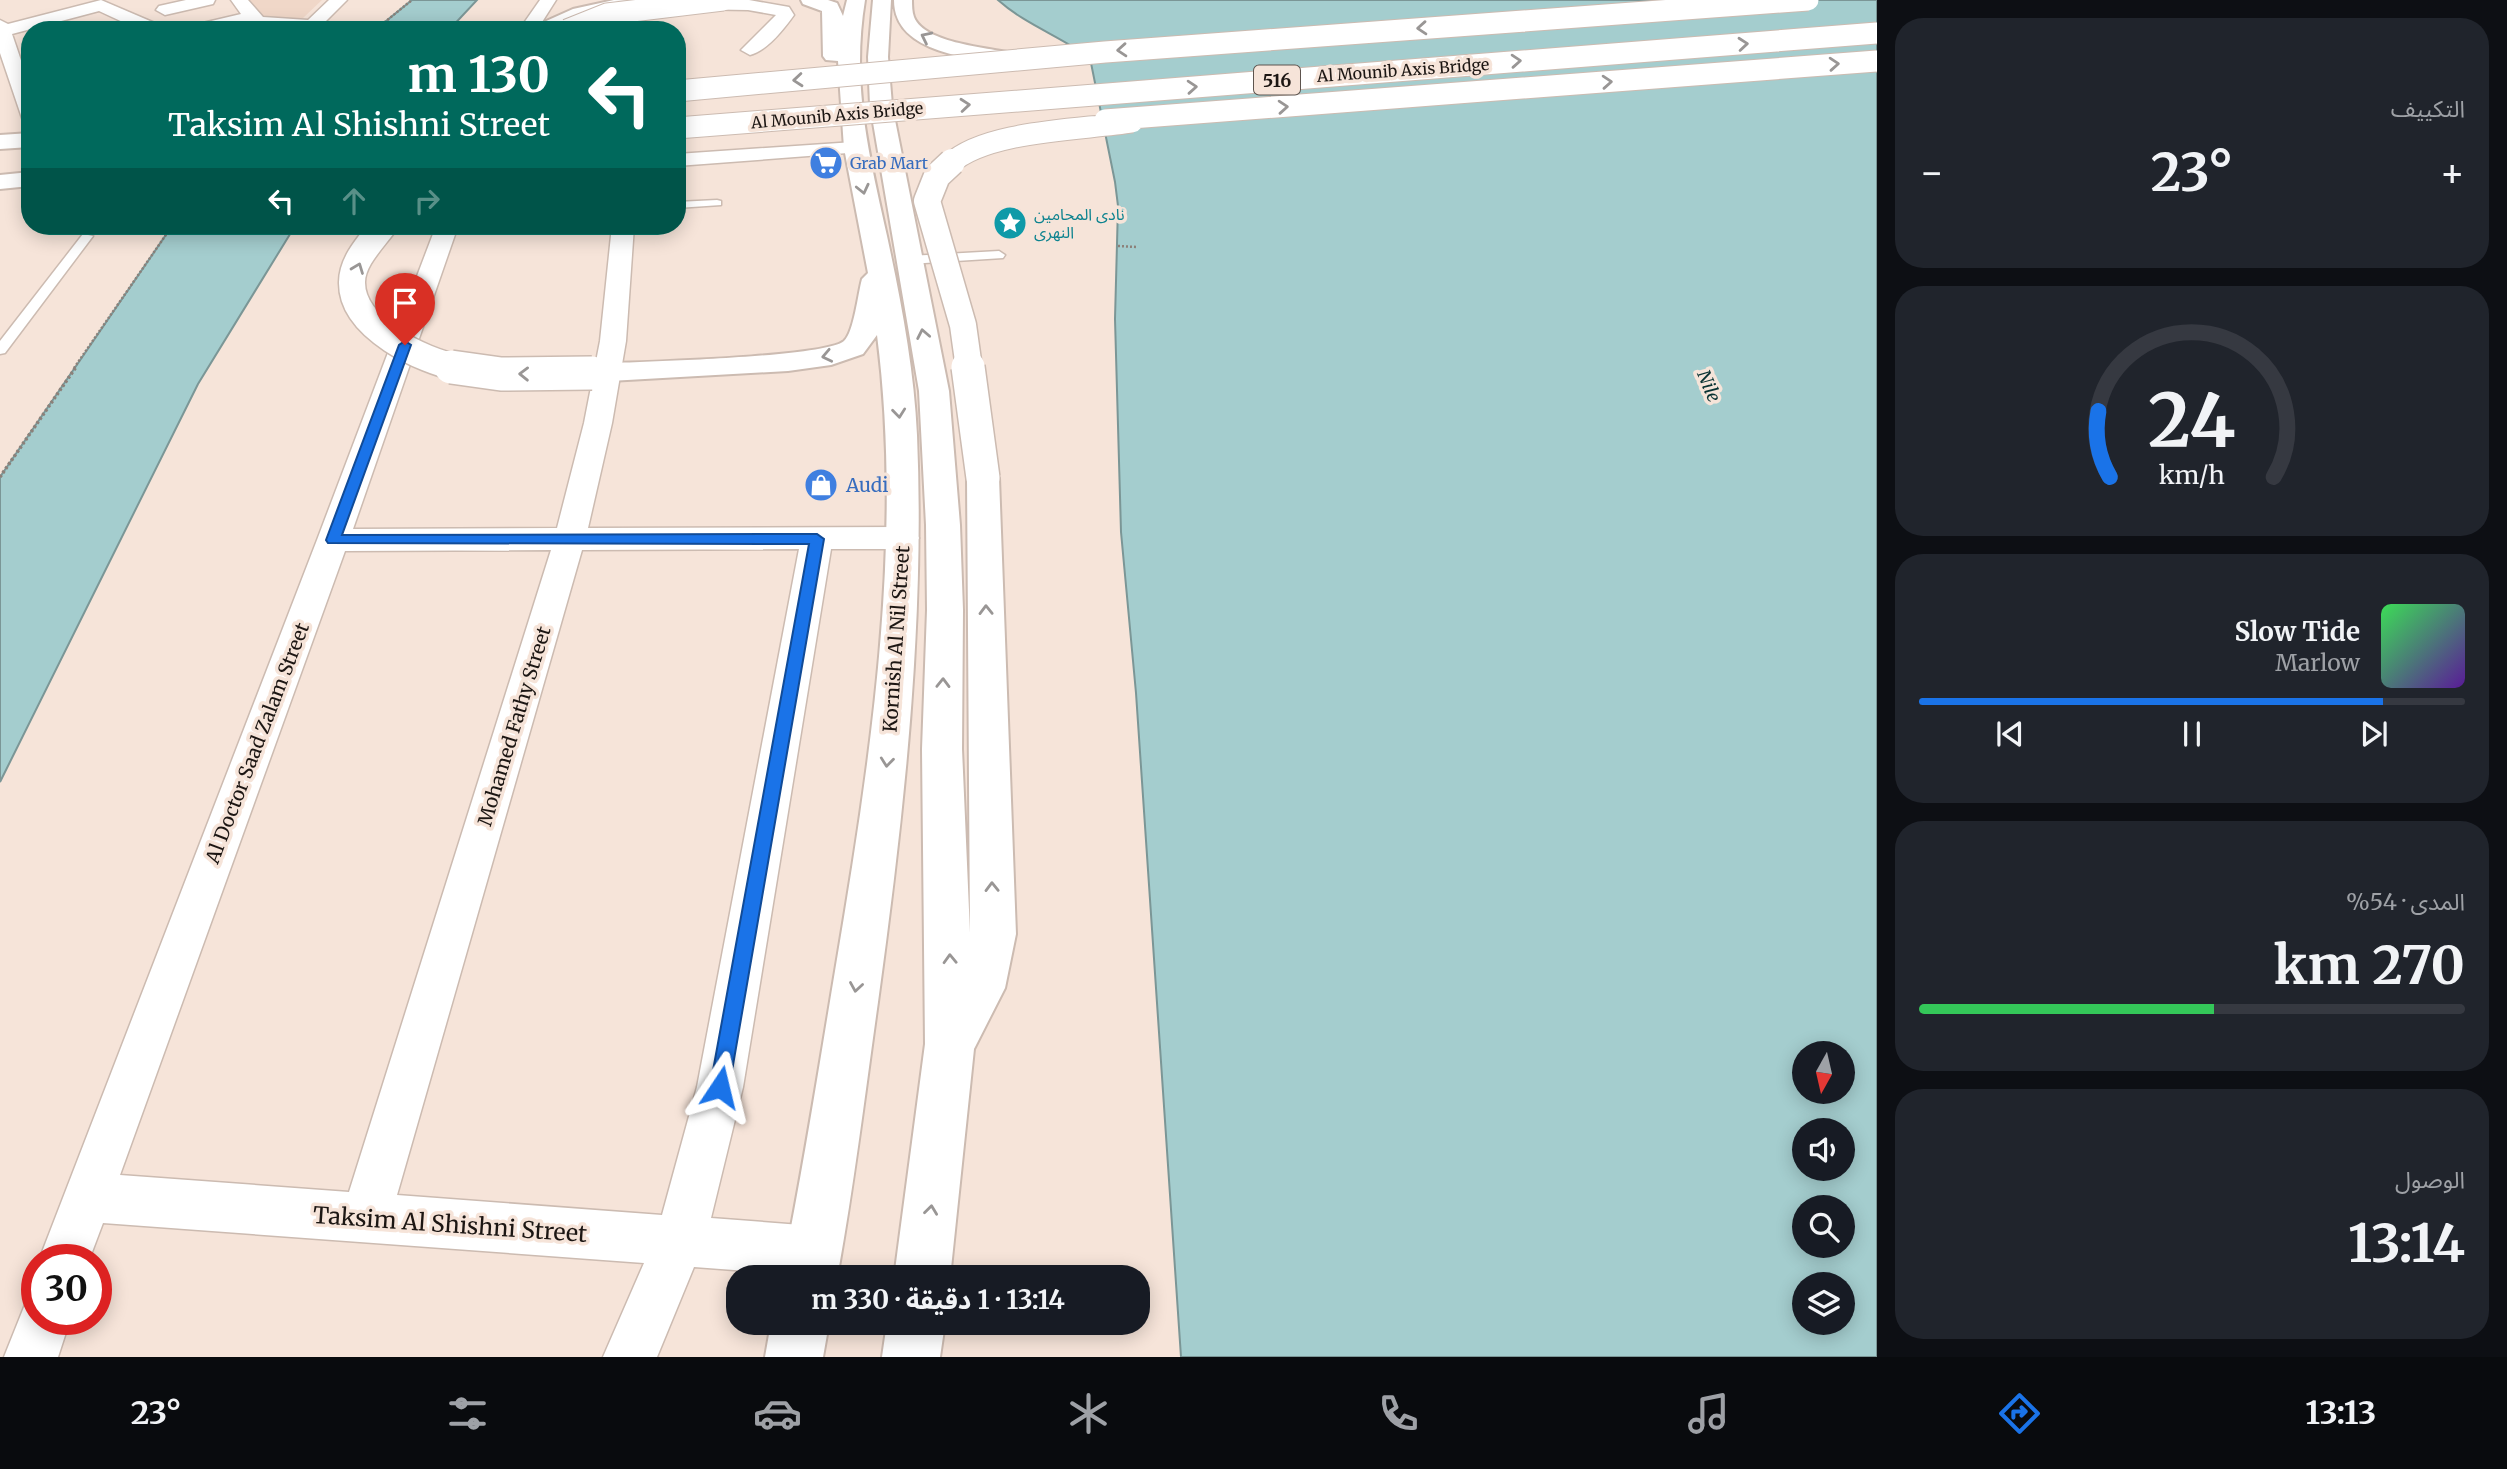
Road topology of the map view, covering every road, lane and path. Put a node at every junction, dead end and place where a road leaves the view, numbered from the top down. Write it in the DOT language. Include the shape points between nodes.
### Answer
graph roads {
  1 [pos="148,0"];
  2 [pos="207,0"];
  3 [pos="239,0"];
  4 [pos="339,0"];
  5 [pos="412,0"];
  6 [pos="548,0"];
  7 [pos="653,0"];
  8 [pos="723,0"];
  9 [pos="810,0"];
  10 [pos="856,0"];
  11 [pos="883,0"];
  12 [pos="903,0"];
  13 [pos="1808,0"];
  14 [pos="165,10"];
  15 [pos="128,16"];
  16 [pos="253,16"];
  17 [pos="222,17"];
  18 [pos="1877,17"];
  19 [pos="40,21"];
  20 [pos="109,21"];
  21 [pos="138,21"];
  22 [pos="182,21"];
  23 [pos="211,21"];
  24 [pos="228,21"];
  25 [pos="259,21"];
  26 [pos="316,21"];
  27 [pos="386,21"];
  28 [pos="534,21"];
  29 [pos="559,21"];
  30 [pos="578,21"];
  31 [pos="590,21"];
  32 [pos="21,26"];
  33 [pos="2,31"];
  34 [pos="1877,33"];
  35 [pos="21,38"];
  36 [pos="750,50"];
  37 [pos="1015,59"];
  38 [pos="1877,61"];
  39 [pos="21,67"];
  40 [pos="846,75"];
  41 [pos="686,90"];
  42 [pos="686,109"];
  43 [pos="1154,117"];
  44 [pos="686,127"];
  45 [pos="963,130"];
  46 [pos="909,134"];
  47 [pos="21,141"];
  48 [pos="0,142"];
  49 [pos="854,148"];
  50 [pos="686,150"];
  51 [pos="686,159"];
  52 [pos="21,161"];
  53 [pos="0,162"];
  54 [pos="21,180"];
  55 [pos="0,182"];
  56 [pos="717,203"];
  57 [pos="686,205"];
  58 [pos="166,235"];
  59 [pos="376,235"];
  60 [pos="444,235"];
  61 [pos="622,235"];
  62 [pos="87,236"];
  63 [pos="1118,246"];
  64 [pos="1137,247"];
  65 [pos="999,255"];
  66 [pos="894,261"];
  67 [pos="0,350"];
  68 [pos="600,373"];
  69 [pos="0,477"];
  70 [pos="903,538"];
  71 [pos="570,539"];
  72 [pos="817,539"];
  73 [pos="333,540"];
  74 [pos="950,1044"];
  75 [pos="86,1197"];
  76 [pos="366,1218"];
  77 [pos="680,1241"];
  78 [pos="70,1244"];
  79 [pos="812,1264"];
  80 [pos="924,1265"];
  81 [pos="39,1335"];
  82 [pos="798,1335"];
  83 [pos="914,1335"];
  84 [pos="31,1357"];
  85 [pos="630,1357"];
  86 [pos="794,1357"];
  87 [pos="911,1357"];
  1 -- 14 [label="street"];
  2 -- 14 [label="street"];
  3 -- 16 [label="street"];
  4 -- 26 [label="street"];
  5 -- 27 [label="path"];
  6 -- 28 [label="street"];
  7 -- 29 [label="highway" via="597,8"];
  8 -- 31 [label="highway, bridge" via="607,14"];
  9 -- 40 [label="highway" via="830,7 834,15 831,48"];
  10 -- 40 [label="highway, Kornish Al Nil Street"];
  11 -- 66 [label="highway, Kornish Al Nil Street" via="878,57"];
  37 -- 12 [label="highway, one-way" via="923,36 902,17"];
  13 -- 37 [label="highway, Al Mounib Axis Bridge / 516, one-way, bridge"];
  14 -- 22 [label="street"];
  15 -- 19 [label="street" via="101,5"];
  15 -- 20 [label="street"];
  15 -- 21 [label="street"];
  16 -- 24 [label="street"];
  16 -- 25 [label="street"];
  17 -- 23 [label="street"];
  18 -- 42 [label="highway, Al Mounib Axis Bridge / 516"];
  30 -- 36 [label="street" via="636,7 721,3 783,11 777,26"];
  32 -- 33 [label="street"];
  33 -- 35 [label="street"];
  33 -- 39 [label="street"];
  44 -- 34 [label="highway, Al Mounib Axis Bridge / 516, one-way, bridge"];
  37 -- 41 [label="highway, Al Mounib Axis Bridge / 516, one-way, bridge"];
  43 -- 38 [label="highway, Al Mounib Axis Bridge / 516, one-way, bridge"];
  40 -- 49 [label="highway, Kornish Al Nil Street"];
  43 -- 45 [label="highway, Al Mounib Axis Bridge / 516, bridge"];
  74 -- 43 [label="highway, one-way, bridge" via="981,988 993,934 983,478 963,325 927,201 929,187 949,163 985,144"];
  46 -- 50 [label="highway, Al Mounib Axis Bridge"];
  47 -- 48 [label="highway"];
  49 -- 51 [label="street"];
  49 -- 66 [label="highway, Kornish Al Nil Street, one-way"];
  52 -- 53 [label="highway"];
  54 -- 55 [label="highway"];
  56 -- 57 [label="lane"];
  58 -- 69 [label="path"];
  68 -- 59 [label="highway, one-way, bridge" via="510,374 467,369 425,360 396,345 358,304 352,282 363,253"];
  60 -- 73 [label="street, Al Doctor Saad Zalam Street"];
  61 -- 68 [label="street, Mohamed Fathy Street" via="613,341"];
  62 -- 67 [label="lane"];
  63 -- 64 [label="path"];
  65 -- 66 [label="lane"];
  66 -- 68 [label="highway, one-way" via="863,335 853,348 788,362"];
  66 -- 70 [label="highway, Kornish Al Nil Street, one-way" via="889,314 901,427"];
  74 -- 66 [label="highway, Kornish Al Nil Street, one-way" via="940,456 934,391"];
  68 -- 71 [label="street, Mohamed Fathy Street"];
  70 -- 72 [label="street"];
  70 -- 79 [label="highway, Kornish Al Nil Street, one-way" via="892,710 874,874"];
  71 -- 72 [label="street"];
  71 -- 73 [label="street"];
  71 -- 76 [label="street, Mohamed Fathy Street"];
  72 -- 77 [label="street" via="720,1087"];
  73 -- 75 [label="street, Al Doctor Saad Zalam Street"];
  80 -- 74 [label="highway, Kornish Al Nil Street, one-way"];
  75 -- 76 [label="street, Taksim Al Shishni Street"];
  75 -- 78 [label="street, Al Doctor Saad Zalam Street"];
  76 -- 77 [label="street, Taksim Al Shishni Street"];
  77 -- 79 [label="street, Taksim Al Shishni Street"];
  77 -- 85 [label="street"];
  81 -- 84 [label="street"];
  82 -- 86 [label="highway"];
  83 -- 87 [label="highway"];
}
